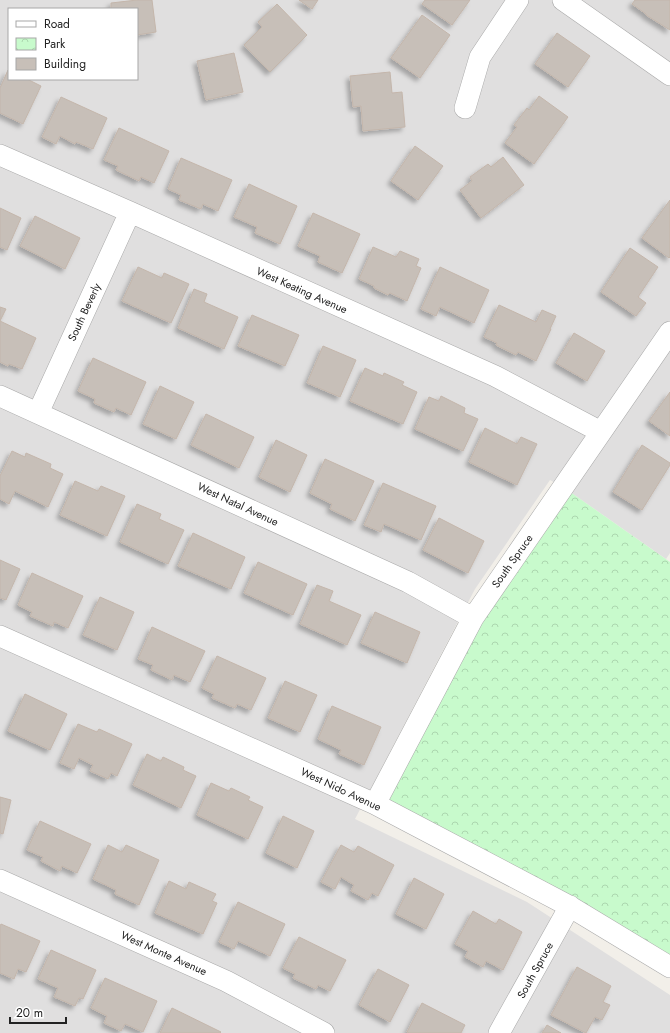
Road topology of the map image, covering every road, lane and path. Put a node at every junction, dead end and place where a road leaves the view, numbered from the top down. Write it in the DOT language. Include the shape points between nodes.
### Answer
graph roads {
  1 [pos="518,0"];
  2 [pos="564,0"];
  3 [pos="670,75"];
  4 [pos="465,108"];
  5 [pos="0,155"];
  6 [pos="130,212"];
  7 [pos="670,332"];
  8 [pos="0,396"];
  9 [pos="38,413"];
  10 [pos="601,432"];
  11 [pos="474,618"];
  12 [pos="0,636"];
  13 [pos="375,804"];
  14 [pos="0,880"];
  15 [pos="570,906"];
  16 [pos="670,967"];
  17 [pos="324,1033"];
  18 [pos="499,1033"];
  1 -- 4 [label="street" via="480,57"];
  2 -- 3 [label="street"];
  5 -- 6 [label="street, West Keating Avenue"];
  6 -- 9 [label="street, South Beverly"];
  6 -- 10 [label="street, West Keating Avenue" via="495,376"];
  7 -- 10 [label="street, South Spruce"];
  8 -- 9 [label="street, West Natal Avenue"];
  9 -- 11 [label="street, West Natal Avenue" via="401,579"];
  10 -- 11 [label="street, South Spruce"];
  11 -- 13 [label="street, South Spruce"];
  12 -- 13 [label="street, West Nido Avenue"];
  13 -- 15 [label="street, West Nido Avenue"];
  14 -- 17 [label="street, West Monte Avenue" via="226,981"];
  15 -- 16 [label="street, West Nido Avenue"];
  15 -- 18 [label="street, South Spruce"];
}
